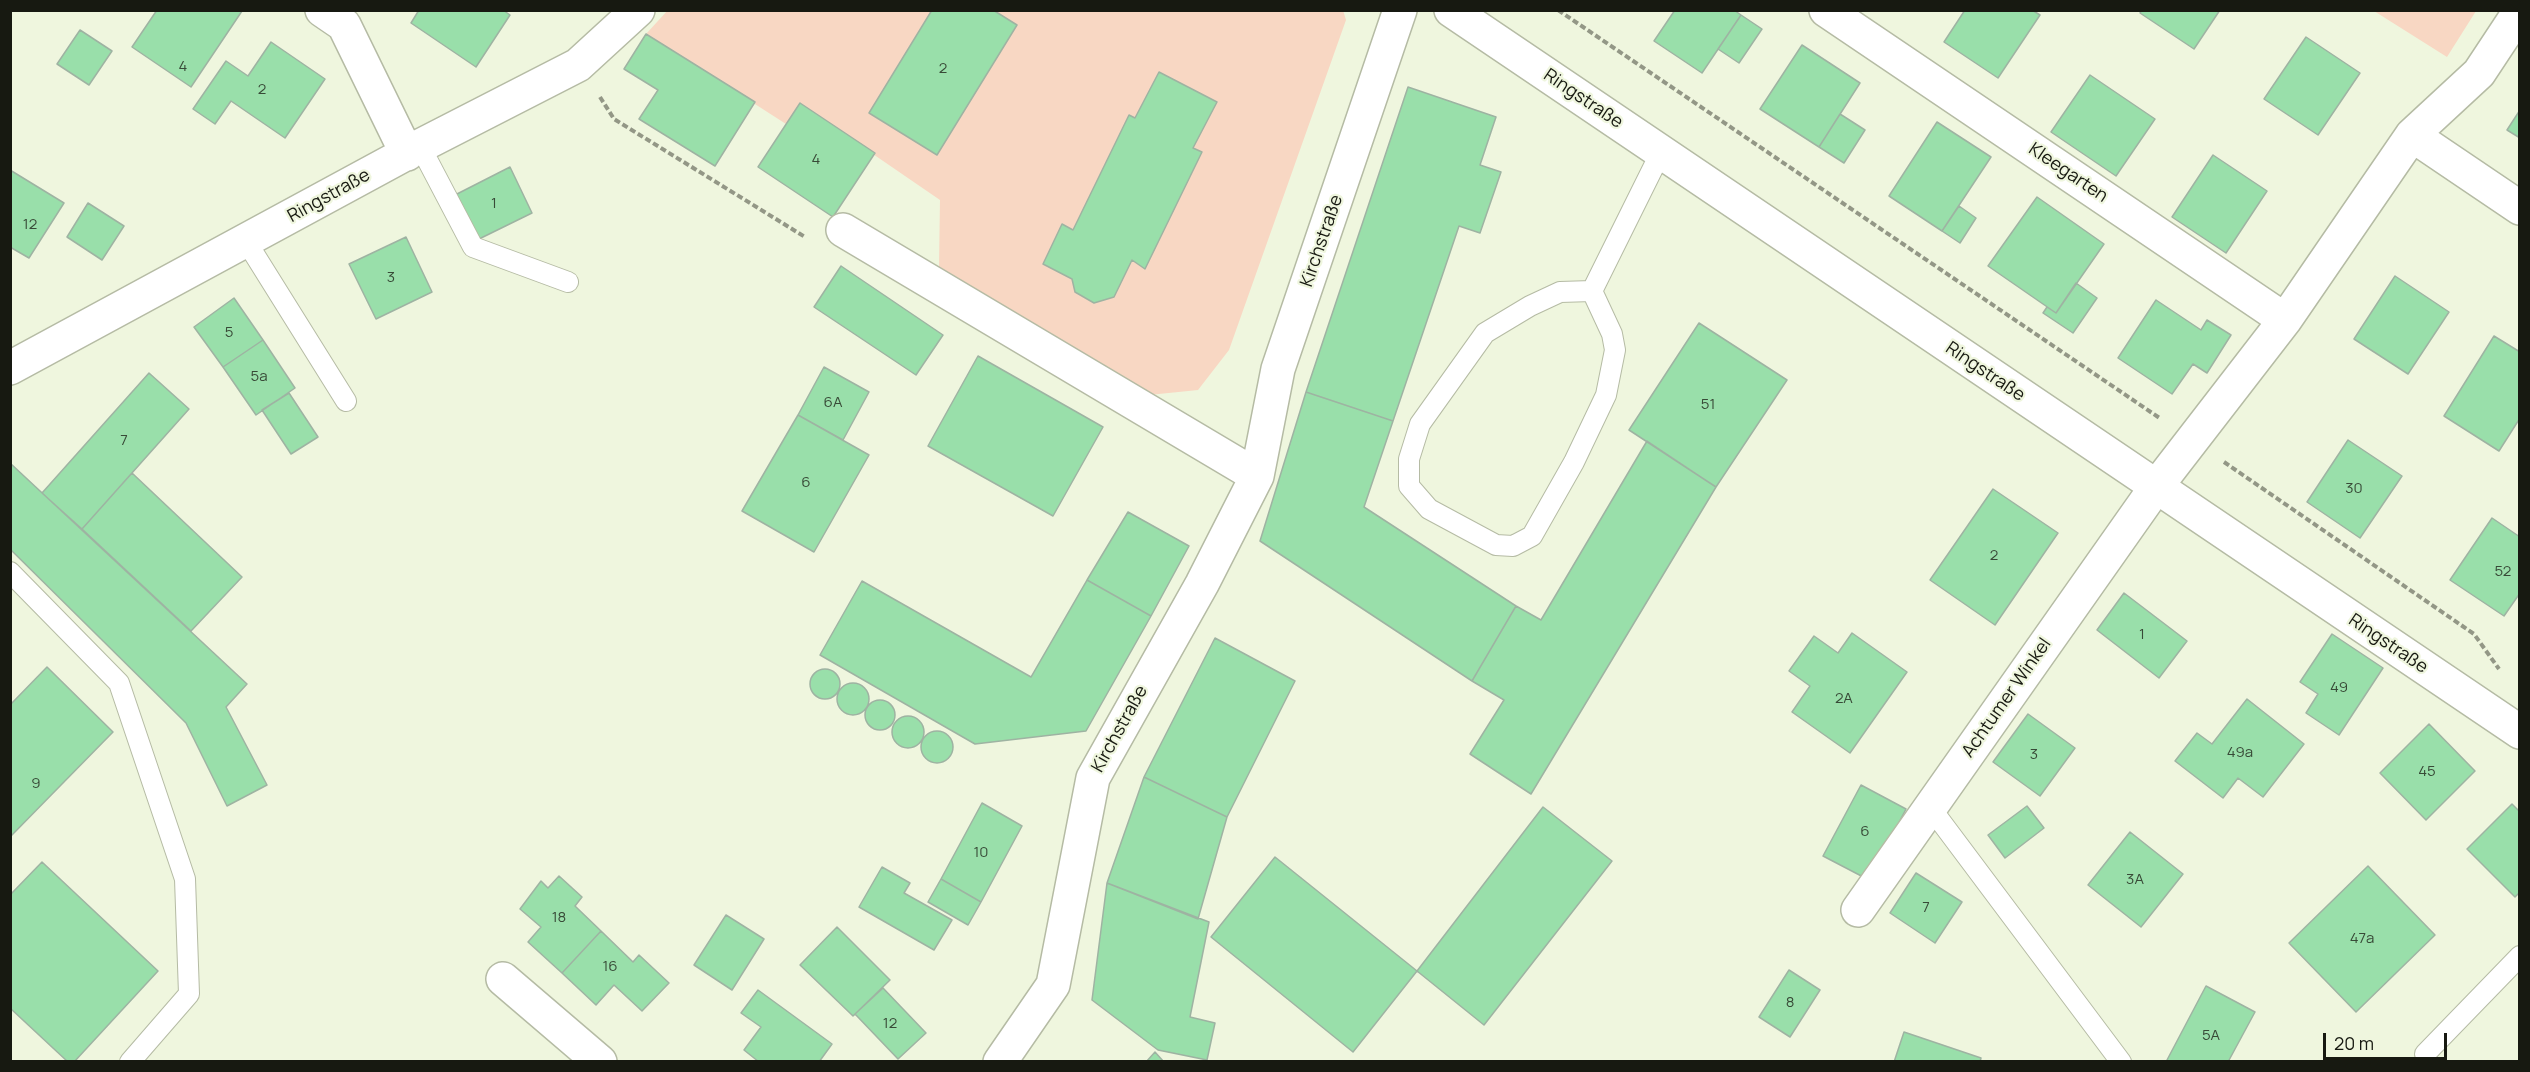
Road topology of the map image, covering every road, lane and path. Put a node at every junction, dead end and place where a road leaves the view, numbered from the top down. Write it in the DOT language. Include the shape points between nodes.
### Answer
graph roads {
  1 [pos="322,10"];
  2 [pos="638,10"];
  3 [pos="1400,10"];
  4 [pos="1451,10"];
  5 [pos="1558,10"];
  6 [pos="2520,11"];
  7 [pos="1846,16"];
  8 [pos="578,65"];
  9 [pos="2412,135"];
  10 [pos="414,150"];
  11 [pos="1661,152"];
  12 [pos="2520,208"];
  13 [pos="843,230"];
  14 [pos="246,241"];
  15 [pos="567,282"];
  16 [pos="1592,291"];
  17 [pos="2285,320"];
  18 [pos="10,368"];
  19 [pos="346,401"];
  20 [pos="2192,440"];
  21 [pos="1257,476"];
  22 [pos="2156,487"];
  23 [pos="10,572"];
  24 [pos="2502,674"];
  25 [pos="2520,732"];
  26 [pos="1930,807"];
  27 [pos="1858,910"];
  28 [pos="2520,956"];
  29 [pos="503,979"];
  30 [pos="2425,1054"];
  31 [pos="130,1062"];
  32 [pos="600,1062"];
  33 [pos="1000,1062"];
  34 [pos="2121,1062"];
  1 -- 10 [label="street" via="344,25"];
  2 -- 8 [label="street, Ringstraße"];
  3 -- 21 [label="street, Kirchstraße" via="1278,369"];
  4 -- 11 [label="street, Ringstraße"];
  5 -- 20 [label="path"];
  6 -- 9 [label="street" via="2479,73"];
  7 -- 17 [label="street, Kleegarten"];
  8 -- 10 [label="street, Ringstraße"];
  8 -- 13 [label="path" via="614,119 808,239"];
  9 -- 12 [label="street"];
  9 -- 17 [label="street"];
  10 -- 14 [label="street, Ringstraße"];
  10 -- 15 [label="lane" via="473,247"];
  11 -- 16 [label="lane"];
  11 -- 22 [label="street, Ringstraße"];
  13 -- 21 [label="street"];
  14 -- 18 [label="street, Ringstraße"];
  14 -- 19 [label="lane"];
  16 -- 16 [label="lane" via="1612,334 1615,350 1606,395 1532,536 1514,546 1496,545 1429,509 1409,486 1408,459 1420,424 1485,333 1560,292"];
  17 -- 20 [label="street"];
  20 -- 22 [label="street"];
  20 -- 24 [label="path" via="2475,634"];
  21 -- 33 [label="street, Kirchstraße" via="1202,585 1093,778 1053,985"];
  22 -- 25 [label="street, Ringstraße"];
  22 -- 26 [label="street, Achtumer Winkel"];
  23 -- 31 [label="lane" via="119,683 185,879 189,994"];
  26 -- 27 [label="street, Achtumer Winkel"];
  26 -- 34 [label="lane"];
  28 -- 30 [label="lane"];
  29 -- 32 [label="street"];
}
